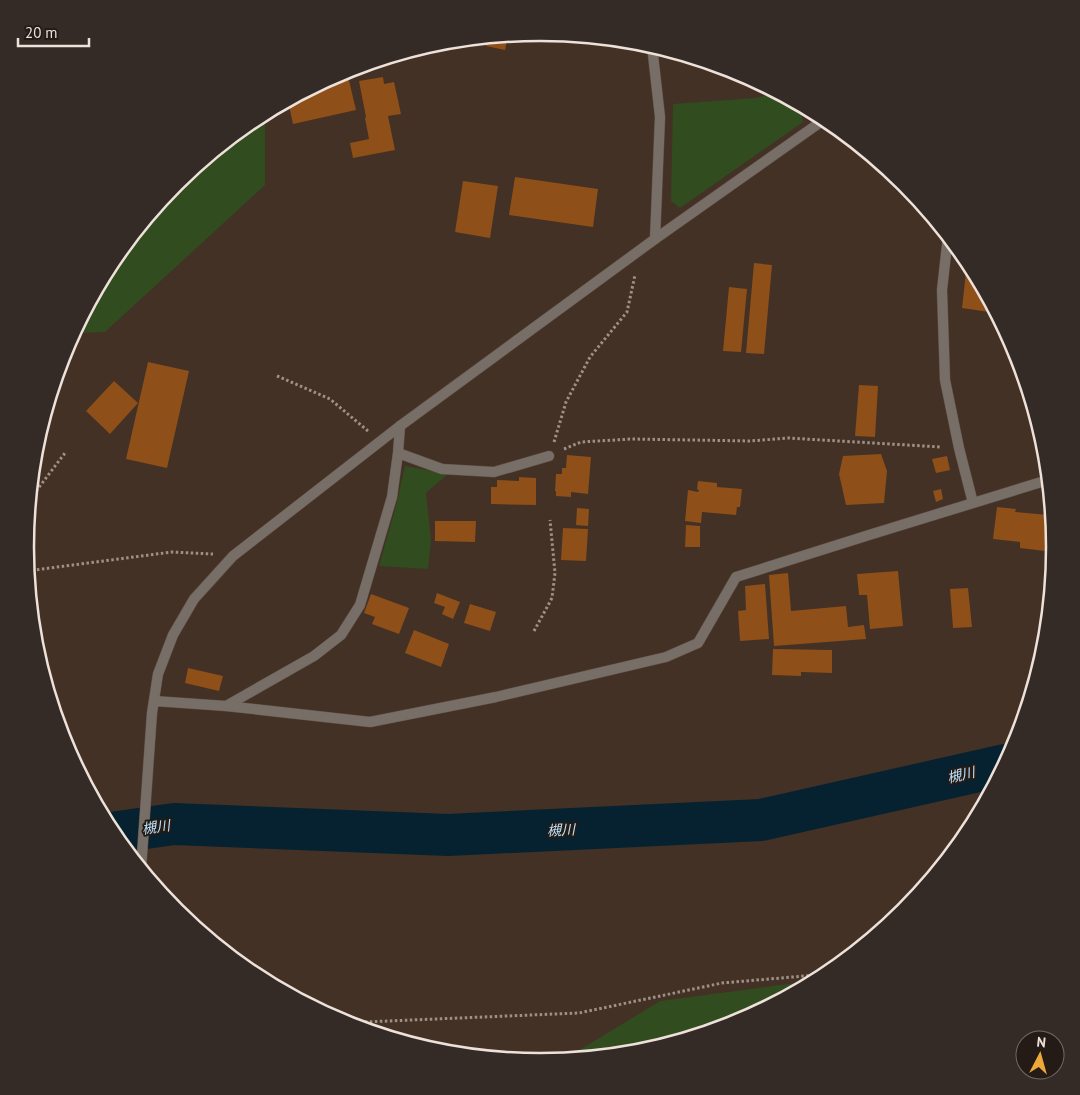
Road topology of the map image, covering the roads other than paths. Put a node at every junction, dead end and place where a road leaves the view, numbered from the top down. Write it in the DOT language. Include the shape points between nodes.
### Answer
graph roads {
  1 [pos="653,54"];
  2 [pos="817,125"];
  3 [pos="655,239"];
  4 [pos="947,246"];
  5 [pos="400,426"];
  6 [pos="398,453"];
  7 [pos="549,456"];
  8 [pos="1042,482"];
  9 [pos="973,503"];
  10 [pos="154,701"];
  11 [pos="226,706"];
  12 [pos="142,860"];
  1 -- 3 [label="street" via="660,117"];
  2 -- 3 [label="street"];
  3 -- 5 [label="street"];
  4 -- 9 [label="street" via="942,290 945,380"];
  5 -- 6 [label="street"];
  5 -- 10 [label="street" via="233,556 194,599 173,635 158,674"];
  6 -- 7 [label="street" via="442,469 494,472"];
  6 -- 11 [label="street" via="392,496 360,605 340,635 314,656"];
  8 -- 9 [label="street"];
  9 -- 11 [label="street" via="736,577 698,643 666,657 496,697 370,722"];
  10 -- 11 [label="street"];
  10 -- 12 [label="street"];
}
